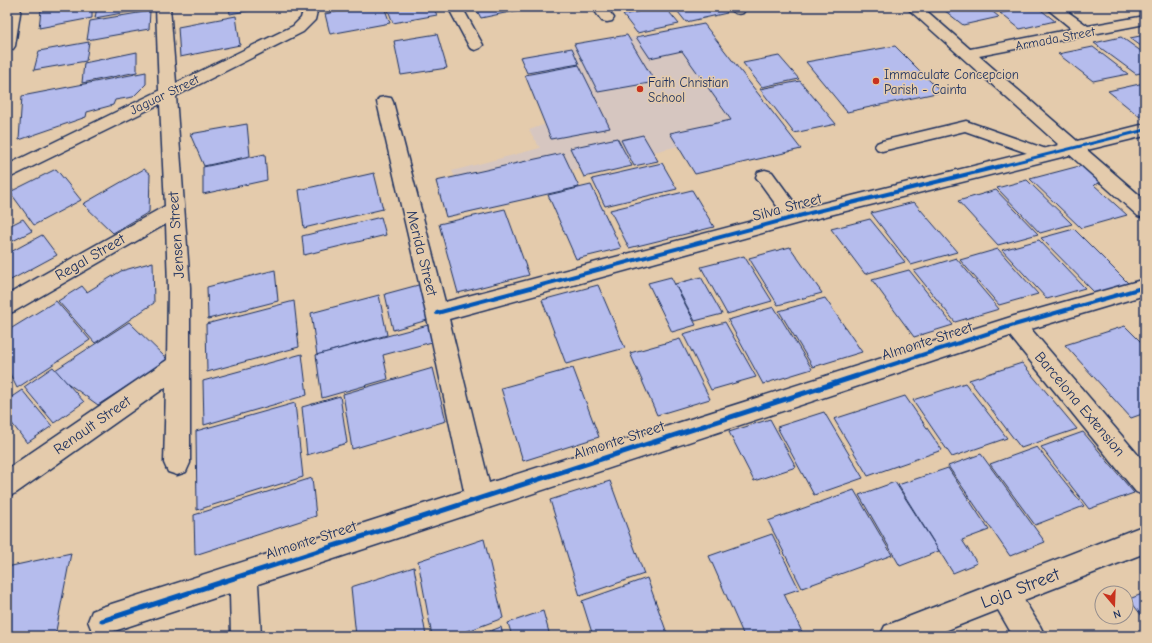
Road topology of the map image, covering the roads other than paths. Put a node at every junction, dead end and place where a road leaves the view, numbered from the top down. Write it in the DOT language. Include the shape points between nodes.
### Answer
graph roads {
  1 [pos="14,7"];
  2 [pos="163,7"];
  3 [pos="311,7"];
  4 [pos="456,7"];
  5 [pos="913,7"];
  6 [pos="1052,7"];
  7 [pos="1145,20"];
  8 [pos="1086,32"];
  9 [pos="475,45"];
  10 [pos="7,46"];
  11 [pos="966,54"];
  12 [pos="167,93"];
  13 [pos="385,102"];
  14 [pos="1145,130"];
  15 [pos="882,146"];
  16 [pos="1072,147"];
  17 [pos="1044,154"];
  18 [pos="7,172"];
  19 [pos="765,177"];
  20 [pos="174,210"];
  21 [pos="1145,211"];
  22 [pos="795,217"];
  23 [pos="1145,287"];
  24 [pos="7,305"];
  25 [pos="437,313"];
  26 [pos="1014,325"];
  27 [pos="177,366"];
  28 [pos="176,463"];
  29 [pos="1145,483"];
  30 [pos="7,484"];
  31 [pos="479,498"];
  32 [pos="1145,539"];
  33 [pos="243,575"];
  34 [pos="1004,594"];
  35 [pos="102,621"];
  36 [pos="246,636"];
  37 [pos="895,636"];
  38 [pos="1030,636"];
  1 -- 10 [label="street"];
  2 -- 12 [label="street, Jensen Street"];
  3 -- 12 [label="street, Jaguar Street" via="308,20 298,29"];
  4 -- 9 [label="street"];
  5 -- 11 [label="street"];
  6 -- 8 [label="street"];
  7 -- 8 [label="street, Armada Street"];
  8 -- 11 [label="street, Armada Street"];
  11 -- 16 [label="street"];
  12 -- 18 [label="street, Jaguar Street"];
  12 -- 20 [label="street, Jensen Street"];
  13 -- 25 [label="street, Merida Street"];
  14 -- 16 [label="street, Silva Street"];
  15 -- 17 [label="lane" via="966,126"];
  16 -- 17 [label="street, Silva Street"];
  16 -- 21 [label="street"];
  17 -- 22 [label="street, Silva Street"];
  19 -- 22 [label="street"];
  20 -- 24 [label="street, Regal Street"];
  20 -- 27 [label="street, Jensen Street" via="179,287"];
  22 -- 25 [label="street, Silva Street"];
  23 -- 26 [label="street, Almonte Street"];
  25 -- 31 [label="street, Merida Street"];
  26 -- 29 [label="street, Barcelona Extension"];
  26 -- 31 [label="street, Almonte Street"];
  27 -- 28 [label="street, Jensen Street"];
  27 -- 30 [label="street, Renault Street"];
  31 -- 33 [label="street, Almonte Street"];
  32 -- 34 [label="street, Loja Street"];
  33 -- 35 [label="street, Almonte Street"];
  33 -- 36 [label="street"];
  34 -- 37 [label="street, Loja Street"];
  34 -- 38 [label="street"];
}
